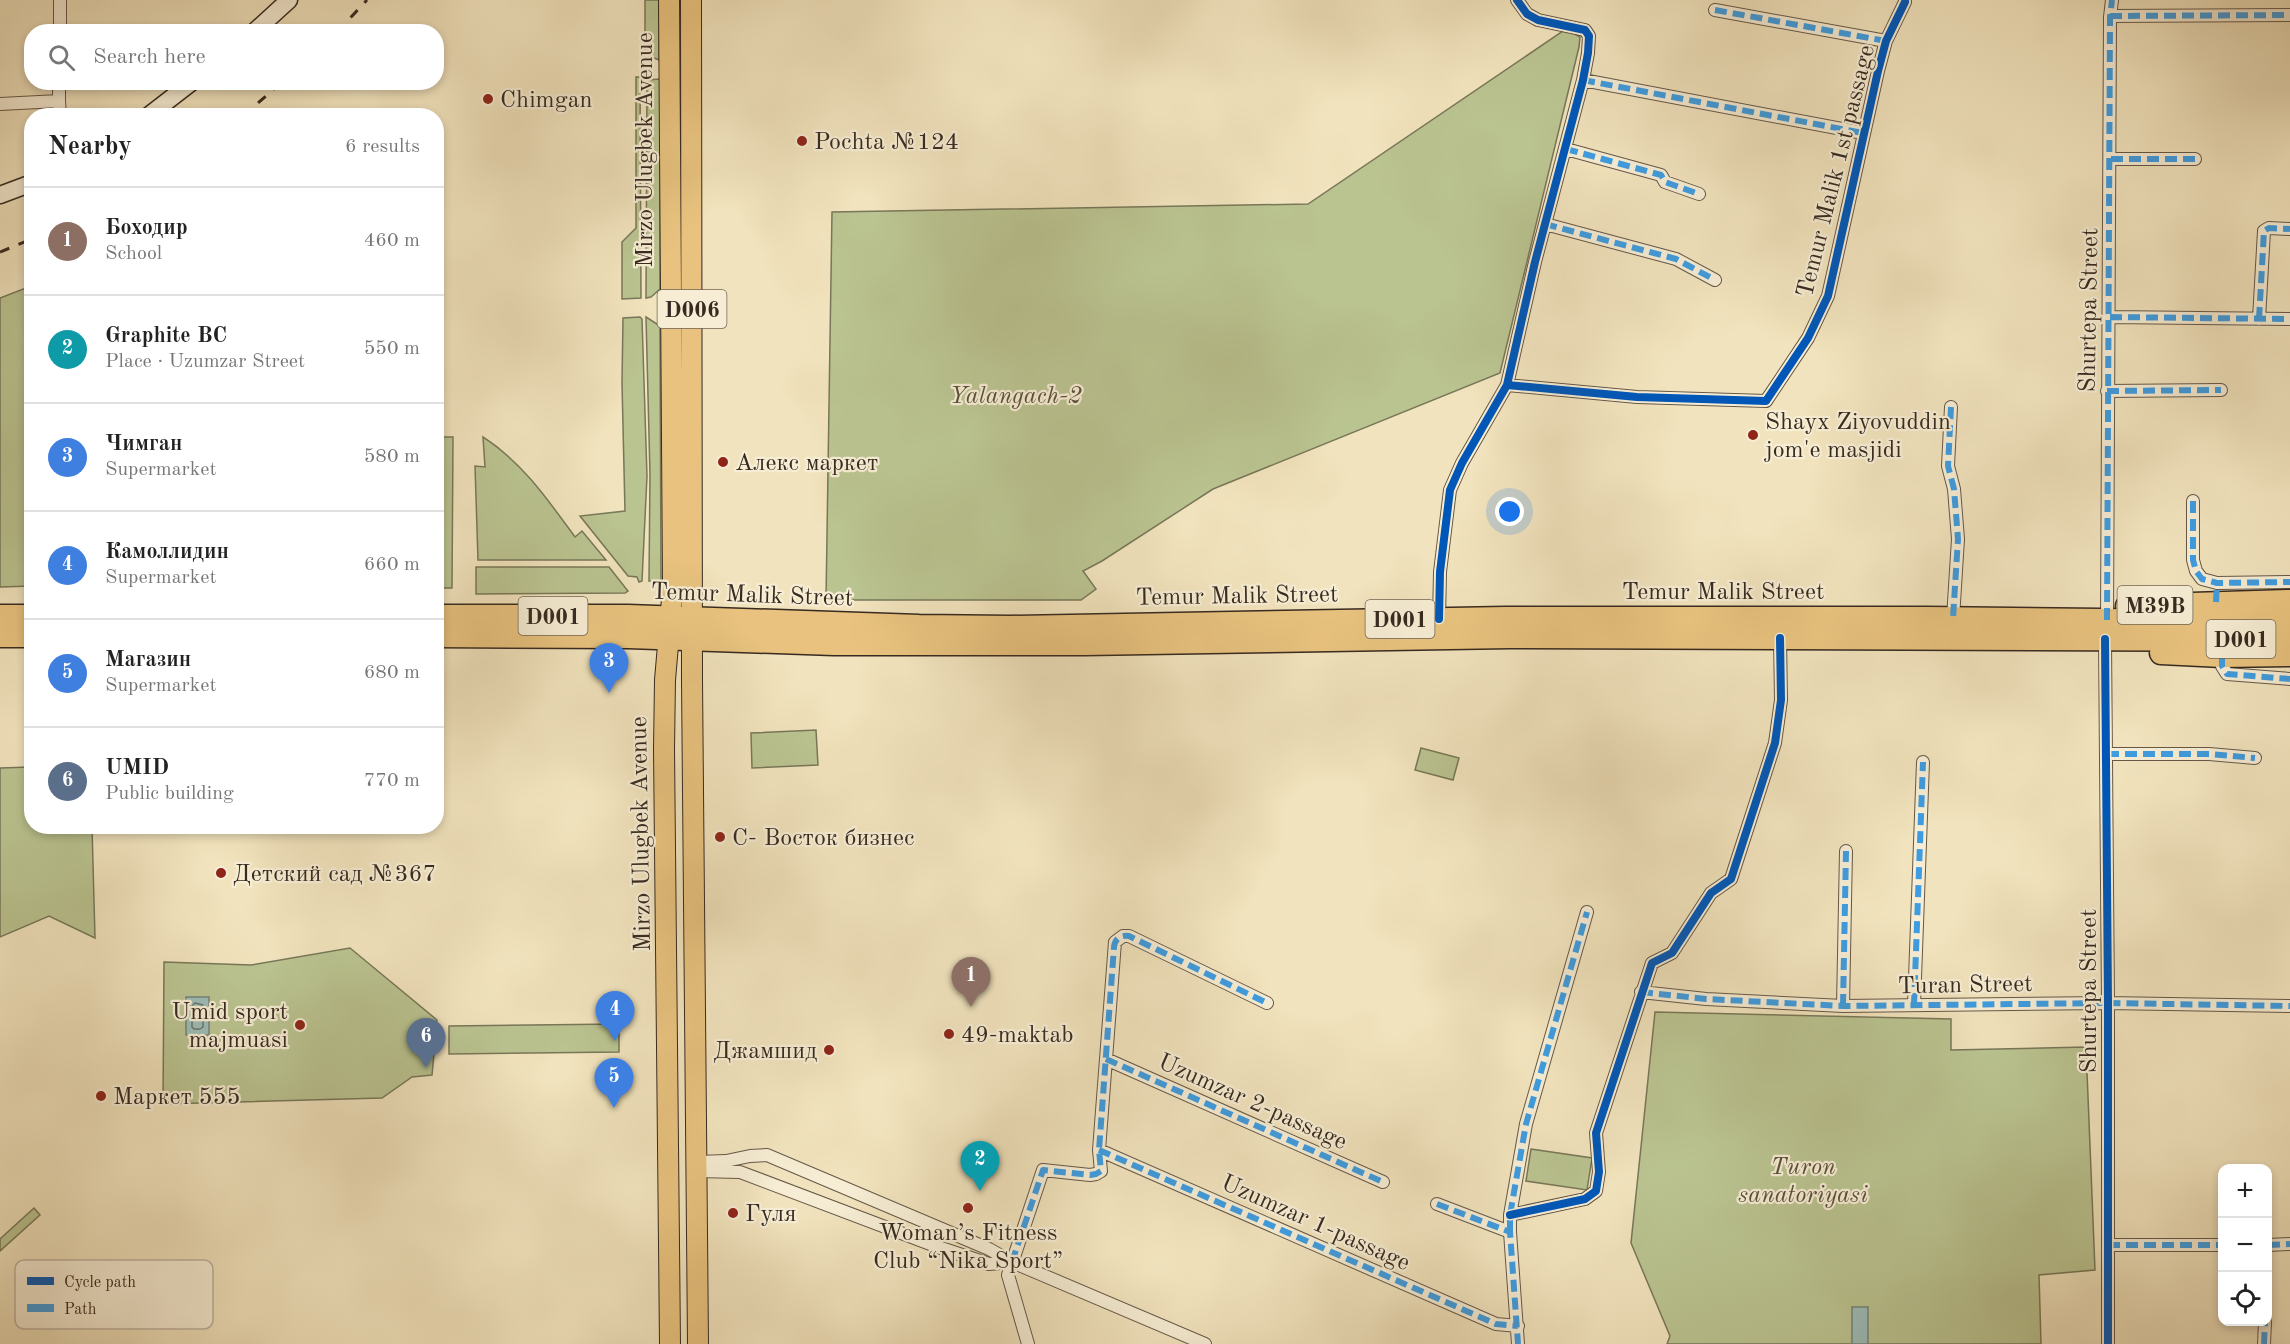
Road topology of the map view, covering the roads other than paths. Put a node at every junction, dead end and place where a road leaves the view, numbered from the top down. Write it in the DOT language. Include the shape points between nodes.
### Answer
graph roads {
  1 [pos="60,0"];
  2 [pos="289,0"];
  3 [pos="296,0"];
  4 [pos="669,0"];
  5 [pos="691,0"];
  6 [pos="1517,0"];
  7 [pos="2112,0"];
  8 [pos="1905,2"];
  9 [pos="1715,10"];
  10 [pos="2290,15"];
  11 [pos="2110,16"];
  12 [pos="60,24"];
  13 [pos="263,24"];
  14 [pos="270,24"];
  15 [pos="1886,41"];
  16 [pos="1583,80"];
  17 [pos="59,90"];
  18 [pos="182,90"];
  19 [pos="189,90"];
  20 [pos="59,101"];
  21 [pos="0,104"];
  22 [pos="59,108"];
  23 [pos="158,108"];
  24 [pos="166,108"];
  25 [pos="1863,133"];
  26 [pos="1566,149"];
  27 [pos="2110,159"];
  28 [pos="2194,159"];
  29 [pos="24,181"];
  30 [pos="24,186"];
  31 [pos="0,190"];
  32 [pos="1700,194"];
  33 [pos="0,195"];
  34 [pos="1545,224"];
  35 [pos="2290,229"];
  36 [pos="1715,280"];
  37 [pos="2110,317"];
  38 [pos="2259,319"];
  39 [pos="2290,319"];
  40 [pos="1507,385"];
  41 [pos="2221,390"];
  42 [pos="2107,391"];
  43 [pos="1951,407"];
  44 [pos="672,416"];
  45 [pos="693,416"];
  46 [pos="2193,501"];
  47 [pos="2290,582"];
  48 [pos="2217,593"];
  49 [pos="2290,601"];
  50 [pos="0,616"];
  51 [pos="24,616"];
  52 [pos="444,616"];
  53 [pos="1953,618"];
  54 [pos="1439,619"];
  55 [pos="2290,622"];
  56 [pos="669,628"];
  57 [pos="693,628"];
  58 [pos="2020,629"];
  59 [pos="2106,629"];
  60 [pos="0,636"];
  61 [pos="24,636"];
  62 [pos="444,636"];
  63 [pos="1780,638"];
  64 [pos="2290,640"];
  65 [pos="2290,655"];
  66 [pos="2222,656"];
  67 [pos="2290,679"];
  68 [pos="2107,754"];
  69 [pos="2254,758"];
  70 [pos="1923,762"];
  71 [pos="1846,851"];
  72 [pos="1587,912"];
  73 [pos="667,916"];
  74 [pos="695,916"];
  75 [pos="1641,992"];
  76 [pos="1266,1003"];
  77 [pos="2108,1003"];
  78 [pos="1914,1005"];
  79 [pos="1843,1006"];
  80 [pos="2290,1006"];
  81 [pos="668,1028"];
  82 [pos="696,1028"];
  83 [pos="1106,1059"];
  84 [pos="1100,1150"];
  85 [pos="697,1166"];
  86 [pos="1383,1182"];
  87 [pos="1437,1204"];
  88 [pos="1510,1215"];
  89 [pos="1510,1232"];
  90 [pos="2290,1244"];
  91 [pos="2108,1245"];
  92 [pos="2218,1245"];
  93 [pos="2272,1245"];
  94 [pos="1012,1262"];
  95 [pos="698,1309"];
  96 [pos="670,1310"];
  97 [pos="1518,1326"];
  98 [pos="2265,1326"];
  99 [pos="670,1344"];
  100 [pos="698,1344"];
  101 [pos="1028,1344"];
  102 [pos="1205,1344"];
  103 [pos="1518,1344"];
  104 [pos="2108,1344"];
  105 [pos="2264,1344"];
  1 -- 12 [label="street"];
  2 -- 13 [label="main road"];
  3 -- 14 [label="main road"];
  4 -- 44 [label="main road, Mirzo Ulugbek Avenue / D006"];
  5 -- 45 [label="main road, Mirzo Ulugbek Avenue / D006"];
  6 -- 16 [label="street" via="1527,14 1538,20 1587,32"];
  7 -- 11 [label="street, Shurtepa Street"];
  8 -- 15 [label="street, Temur Malik 1st passage"];
  9 -- 15 [label="street"];
  10 -- 11 [label="street"];
  11 -- 27 [label="street, Shurtepa Street"];
  15 -- 25 [label="street, Temur Malik 1st passage"];
  16 -- 25 [label="street"];
  16 -- 26 [label="street"];
  17 -- 20 [label="street"];
  18 -- 23 [label="main road"];
  19 -- 24 [label="main road"];
  20 -- 21 [label="street"];
  20 -- 22 [label="street"];
  25 -- 40 [label="street, Temur Malik 1st passage" via="1828,296 1808,338 1766,401 1637,397"];
  26 -- 32 [label="street" via="1660,175 1665,182"];
  26 -- 34 [label="street"];
  27 -- 28 [label="street"];
  27 -- 37 [label="street, Shurtepa Street"];
  29 -- 31 [label="main road"];
  30 -- 33 [label="main road"];
  34 -- 36 [label="street" via="1676,259"];
  34 -- 40 [label="street"];
  35 -- 38 [label="street" via="2264,231"];
  37 -- 38 [label="street"];
  37 -- 42 [label="street, Shurtepa Street"];
  38 -- 39 [label="street"];
  40 -- 54 [label="street" via="1450,490"];
  41 -- 42 [label="street"];
  42 -- 59 [label="street, Shurtepa Street"];
  43 -- 53 [label="street" via="1948,466 1958,539"];
  44 -- 45 [label="main road"];
  44 -- 56 [label="main road, Mirzo Ulugbek Avenue / D006" via="673,587"];
  45 -- 57 [label="main road, Mirzo Ulugbek Avenue / D006"];
  46 -- 48 [label="street" via="2194,566"];
  47 -- 48 [label="street"];
  48 -- 49 [label="highway, M39B"];
  48 -- 59 [label="highway, M39B"];
  50 -- 51 [label="highway"];
  52 -- 56 [label="highway, Temur Malik Street / D001"];
  53 -- 54 [label="highway, Temur Malik Street / D001"];
  53 -- 58 [label="highway, Temur Malik Street / D001"];
  54 -- 57 [label="highway, Temur Malik Street / D001"];
  55 -- 59 [label="highway, Temur Malik Street / D001"];
  56 -- 57 [label="highway, Temur Malik Street / D001"];
  56 -- 62 [label="highway, Temur Malik Street / D001"];
  56 -- 73 [label="main road, Mirzo Ulugbek Avenue" via="664,703"];
  57 -- 63 [label="highway, Temur Malik Street / D001" via="834,644"];
  57 -- 74 [label="main road, Mirzo Ulugbek Avenue"];
  58 -- 59 [label="highway, Temur Malik Street / D001"];
  58 -- 63 [label="highway, Temur Malik Street / D001"];
  59 -- 64 [label="highway, Temur Malik Street / D001"];
  59 -- 66 [label="highway"];
  59 -- 68 [label="street, Shurtepa Street"];
  60 -- 61 [label="highway"];
  63 -- 75 [label="street" via="1781,700 1775,743 1731,879 1711,893 1672,953 1652,963"];
  65 -- 66 [label="highway"];
  66 -- 67 [label="street" via="2227,674"];
  68 -- 69 [label="street"];
  68 -- 77 [label="street, Shurtepa Street"];
  70 -- 78 [label="street"];
  71 -- 79 [label="street"];
  72 -- 88 [label="street" via="1526,1124"];
  73 -- 74 [label="main road"];
  73 -- 81 [label="main road, Mirzo Ulugbek Avenue"];
  74 -- 82 [label="main road, Mirzo Ulugbek Avenue"];
  75 -- 79 [label="street, Turan Street"];
  75 -- 88 [label="street" via="1596,1133 1596,1191 1585,1199"];
  76 -- 83 [label="street" via="1123,936 1114,947"];
  77 -- 78 [label="street, Turan Street"];
  77 -- 80 [label="street, Turan Street"];
  77 -- 91 [label="street, Shurtepa Street"];
  78 -- 79 [label="street, Turan Street"];
  81 -- 82 [label="main road"];
  81 -- 96 [label="main road, Mirzo Ulugbek Avenue"];
  82 -- 85 [label="main road, Mirzo Ulugbek Avenue"];
  83 -- 84 [label="street"];
  83 -- 86 [label="street, Uzumzаr 2-passage"];
  84 -- 94 [label="street" via="1101,1171 1096,1174 1043,1170"];
  84 -- 97 [label="street, Uzumzаr 1-passage" via="1496,1324"];
  85 -- 94 [label="street" via="740,1172 989,1264"];
  85 -- 94 [label="street" via="767,1155"];
  85 -- 95 [label="main road, Mirzo Ulugbek Avenue"];
  87 -- 89 [label="street"];
  88 -- 89 [label="street"];
  89 -- 97 [label="street"];
  90 -- 93 [label="street"];
  91 -- 92 [label="street"];
  91 -- 104 [label="street, Shurtepa Street"];
  94 -- 101 [label="street" via="1008,1275"];
  94 -- 102 [label="street"];
  95 -- 96 [label="main road"];
  95 -- 100 [label="main road, Mirzo Ulugbek Avenue"];
  96 -- 99 [label="main road, Mirzo Ulugbek Avenue"];
  97 -- 103 [label="street"];
  98 -- 105 [label="street"];
}
